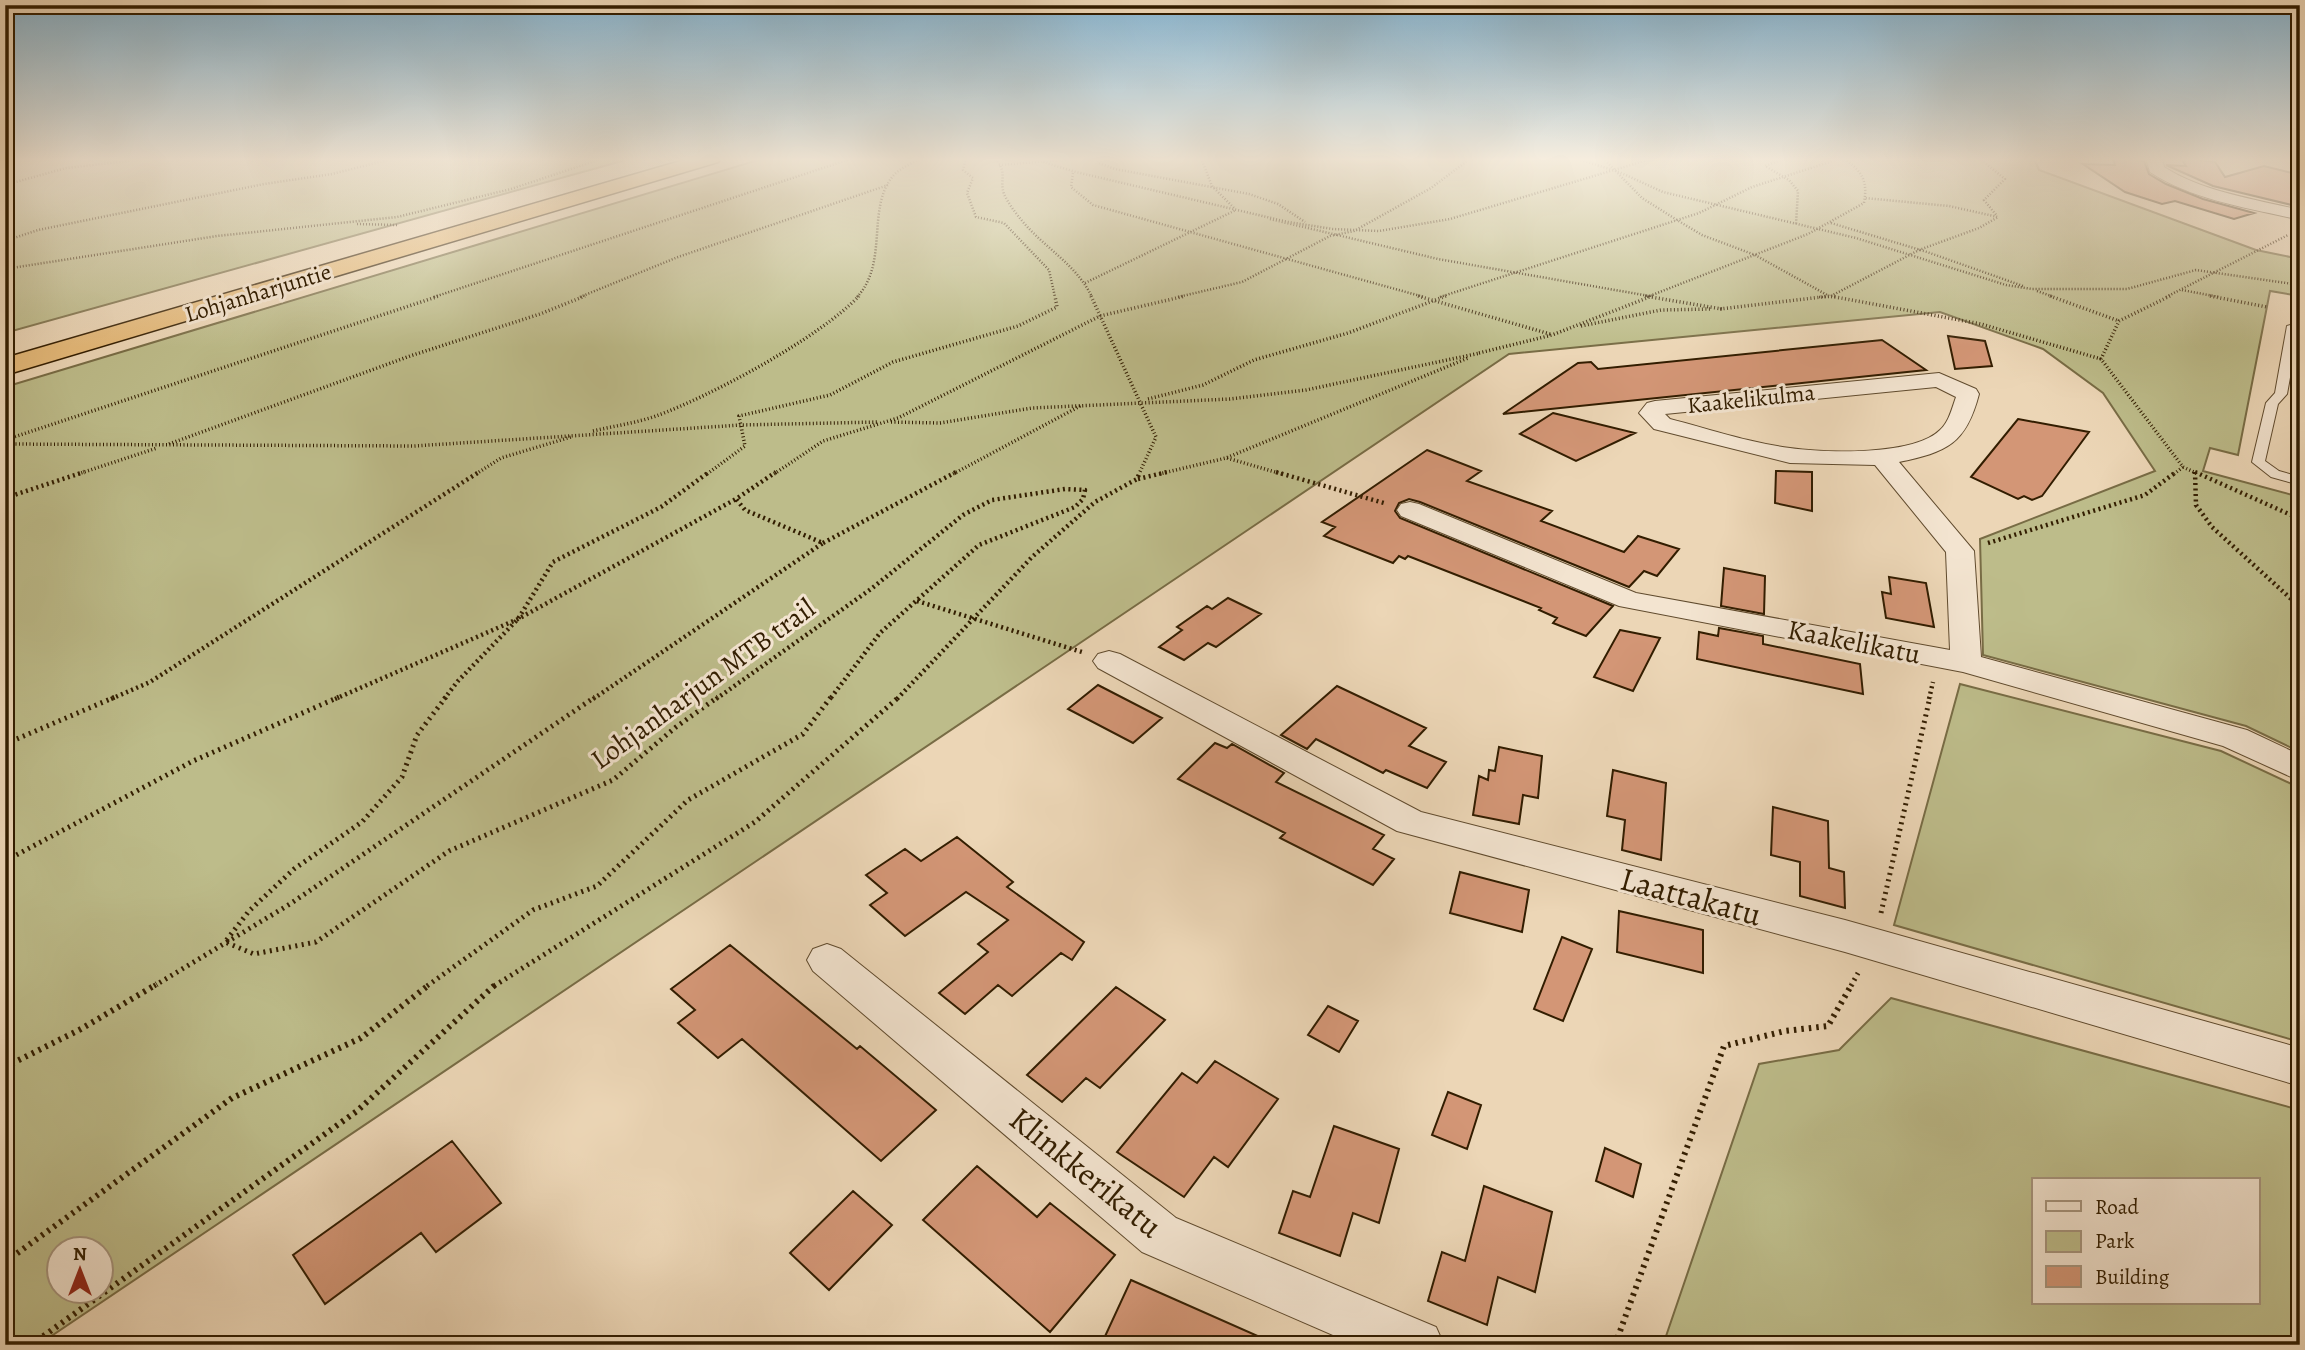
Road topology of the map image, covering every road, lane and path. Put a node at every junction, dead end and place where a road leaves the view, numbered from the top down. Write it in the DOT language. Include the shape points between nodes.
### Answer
graph roads {
  1 [pos="82,221"];
  2 [pos="364,221"];
  3 [pos="498,221"];
  4 [pos="665,221"];
  5 [pos="784,221"];
  6 [pos="880,221"];
  7 [pos="995,221"];
  8 [pos="1022,221"];
  9 [pos="1154,221"];
  10 [pos="1213,221"];
  11 [pos="1277,221"];
  12 [pos="1296,221"];
  13 [pos="1304,221"];
  14 [pos="1370,221"];
  15 [pos="1439,221"];
  16 [pos="1674,221"];
  17 [pos="1679,221"];
  18 [pos="1784,221"];
  19 [pos="1796,221"];
  20 [pos="1834,221"];
  21 [pos="1991,221"];
  22 [pos="1307,223"];
  23 [pos="1831,223"];
  24 [pos="339,224"];
  25 [pos="1796,224"];
  26 [pos="406,225"];
  27 [pos="1817,229"];
  28 [pos="1354,230"];
  29 [pos="1192,231"];
  30 [pos="2300,232"];
  31 [pos="1331,236"];
  32 [pos="5,241"];
  33 [pos="1919,250"];
  34 [pos="1910,254"];
  35 [pos="1755,255"];
  36 [pos="1289,258"];
  37 [pos="5,269"];
  38 [pos="2215,273"];
  39 [pos="1516,274"];
  40 [pos="1085,283"];
  41 [pos="2300,285"];
  42 [pos="2032,289"];
  43 [pos="2181,290"];
  44 [pos="1651,296"];
  45 [pos="1830,296"];
  46 [pos="1432,300"];
  47 [pos="2267,307"];
  48 [pos="1722,309"];
  49 [pos="1100,316"];
  50 [pos="2119,321"];
  51 [pos="2300,325"];
  52 [pos="1567,329"];
  53 [pos="1552,335"];
  54 [pos="1480,353"];
  55 [pos="2101,359"];
  56 [pos="5,367"];
  57 [pos="1140,401"];
  58 [pos="1084,404"];
  59 [pos="886,422"];
  60 [pos="741,425"];
  61 [pos="579,435"];
  62 [pos="5,442"];
  63 [pos="164,446"];
  64 [pos="1226,458"];
  65 [pos="1882,458"];
  66 [pos="2183,467"];
  67 [pos="2195,472"];
  68 [pos="1137,479"];
  69 [pos="2300,481"];
  70 [pos="5,498"];
  71 [pos="736,499"];
  72 [pos="1410,510"];
  73 [pos="2300,519"];
  74 [pos="823,543"];
  75 [pos="1960,551"];
  76 [pos="917,601"];
  77 [pos="2300,607"];
  78 [pos="519,619"];
  79 [pos="974,619"];
  80 [pos="1953,660"];
  81 [pos="1110,661"];
  82 [pos="5,744"];
  83 [pos="2300,769"];
  84 [pos="5,861"];
  85 [pos="225,942"];
  86 [pos="1874,944"];
  87 [pos="827,960"];
  88 [pos="5,1067"];
  89 [pos="2300,1067"];
  90 [pos="5,1262"];
  91 [pos="32,1345"];
  92 [pos="1418,1345"];
  93 [pos="1615,1345"];
  1 -- 32 [label="path"];
  2 -- 24 [label="path"];
  3 -- 56 [label="highway, Lohjanharjuntie"];
  4 -- 62 [label="path"];
  5 -- 63 [label="path" via="678,257 540,314"];
  6 -- 61 [label="path" via="879,255 863,293 833,317 745,373 656,416"];
  7 -- 60 [label="path" via="1004,223 1049,270 1057,307 1018,326 893,362 830,395 739,416"];
  8 -- 40 [label="path"];
  9 -- 29 [label="path"];
  10 -- 29 [label="path"];
  11 -- 31 [label="path"];
  12 -- 22 [label="path"];
  13 -- 22 [label="path"];
  14 -- 28 [label="path"];
  15 -- 28 [label="path"];
  16 -- 39 [label="path"];
  17 -- 35 [label="path"];
  18 -- 25 [label="path"];
  19 -- 25 [label="path"];
  20 -- 23 [label="path"];
  21 -- 33 [label="path"];
  22 -- 28 [label="path"];
  23 -- 27 [label="path"];
  23 -- 33 [label="path"];
  24 -- 26 [label="path"];
  24 -- 37 [label="path" via="217,236"];
  25 -- 27 [label="path"];
  27 -- 34 [label="path"];
  27 -- 35 [label="path"];
  28 -- 31 [label="path"];
  29 -- 36 [label="path"];
  29 -- 40 [label="path"];
  30 -- 38 [label="path" via="2276,239"];
  31 -- 36 [label="path"];
  31 -- 39 [label="path"];
  33 -- 34 [label="path"];
  33 -- 42 [label="path"];
  34 -- 42 [label="path"];
  34 -- 45 [label="path"];
  35 -- 44 [label="path"];
  35 -- 45 [label="path"];
  36 -- 46 [label="path"];
  36 -- 49 [label="path" via="1242,282"];
  38 -- 41 [label="path"];
  38 -- 42 [label="path" via="2196,270 2127,289"];
  38 -- 43 [label="path"];
  39 -- 44 [label="path"];
  39 -- 46 [label="path"];
  40 -- 49 [label="path"];
  42 -- 50 [label="path"];
  43 -- 47 [label="path"];
  43 -- 50 [label="path"];
  44 -- 48 [label="path"];
  44 -- 52 [label="path"];
  45 -- 48 [label="path"];
  45 -- 55 [label="path" via="1981,324"];
  46 -- 53 [label="path"];
  46 -- 57 [label="path" via="1348,333 1254,360 1203,385"];
  48 -- 52 [label="path" via="1661,310"];
  49 -- 57 [label="path"];
  49 -- 59 [label="path"];
  50 -- 55 [label="path"];
  51 -- 69 [label="lane" via="2292,326 2281,394 2272,402 2258,463"];
  52 -- 53 [label="path"];
  53 -- 54 [label="path"];
  54 -- 57 [label="path" via="1306,390 1230,399"];
  54 -- 64 [label="path"];
  55 -- 66 [label="path"];
  57 -- 58 [label="path"];
  57 -- 68 [label="path" via="1156,437"];
  58 -- 59 [label="path" via="940,423"];
  58 -- 74 [label="path"];
  59 -- 60 [label="path"];
  59 -- 71 [label="path" via="823,441"];
  60 -- 61 [label="path"];
  60 -- 78 [label="path" via="745,446 661,507 553,562"];
  61 -- 63 [label="path" via="414,446"];
  61 -- 82 [label="path" via="500,458 150,682"];
  62 -- 63 [label="path"];
  63 -- 70 [label="path"];
  64 -- 68 [label="path"];
  64 -- 72 [label="path"];
  65 -- 65 [label="street, Kaakelikulma" via="1790,456 1662,424 1651,413 1655,408 1939,380 1968,394 1963,418 1945,441"];
  65 -- 75 [label="street"];
  66 -- 67 [label="path"];
  66 -- 75 [label="path" via="2145,495"];
  67 -- 73 [label="path"];
  67 -- 77 [label="path" via="2196,505 2212,527"];
  68 -- 79 [label="path" via="1094,502 1032,557"];
  71 -- 74 [label="path" via="745,510"];
  71 -- 78 [label="path"];
  72 -- 80 [label="street, Kaakelikatu" via="1629,600"];
  74 -- 85 [label="path" via="302,896"];
  75 -- 80 [label="street"];
  76 -- 79 [label="path"];
  76 -- 85 [label="path, Lohjanharjun MTB trail" via="979,545 1075,506 1085,489 992,500 963,515 871,589 677,727 613,780 449,851 316,942 254,954"];
  76 -- 90 [label="path, Lohjanharjun MTB trail" via="880,633 803,734 688,800 597,886 533,910 461,959 361,1038 232,1098"];
  78 -- 84 [label="path" via="193,761"];
  78 -- 85 [label="path" via="457,681 417,735 402,777 362,822 294,869 249,911"];
  79 -- 81 [label="path"];
  79 -- 91 [label="path" via="912,686 755,822 498,982 357,1111"];
  80 -- 83 [label="street, Kaakelikatu" via="2235,738"];
  80 -- 86 [label="path"];
  81 -- 86 [label="street, Laattakatu" via="1410,822"];
  85 -- 88 [label="path" via="81,1029"];
  86 -- 89 [label="street, Laattakatu"];
  86 -- 93 [label="path" via="1828,1026 1724,1046"];
  87 -- 92 [label="street, Klinkkerikatu" via="1159,1234"];
}
